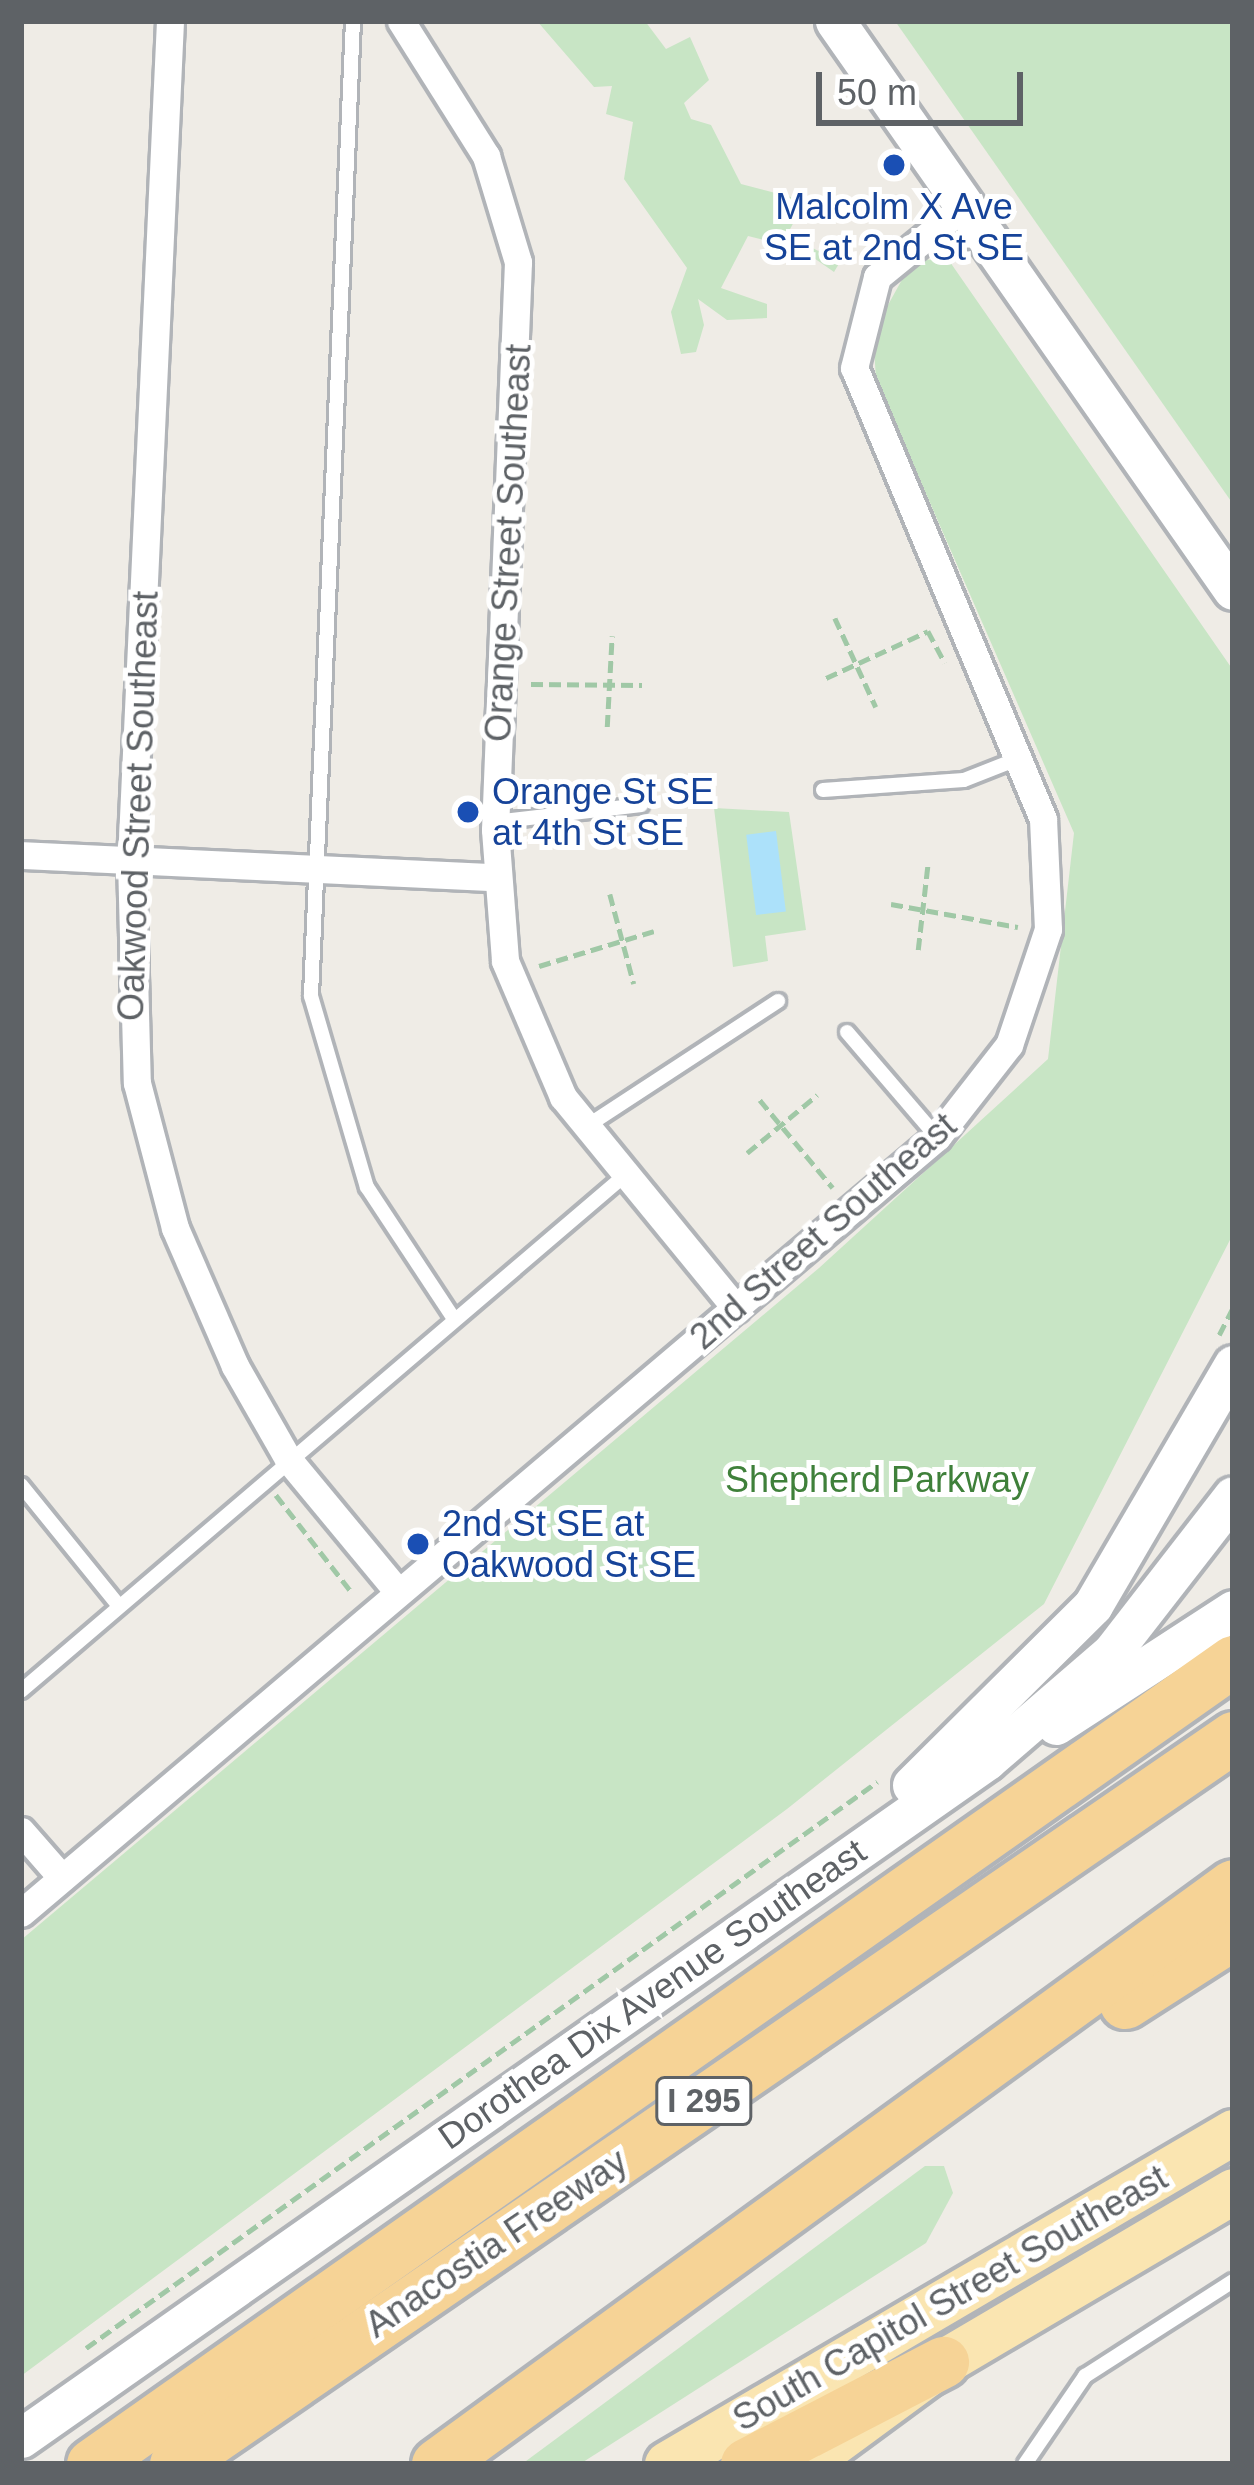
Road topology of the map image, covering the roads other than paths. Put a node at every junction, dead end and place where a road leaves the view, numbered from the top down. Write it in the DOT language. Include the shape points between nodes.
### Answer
graph roads {
  1 [pos="170,21"];
  2 [pos="353,21"];
  3 [pos="400,21"];
  4 [pos="835,21"];
  5 [pos="964,206"];
  6 [pos="1233,590"];
  7 [pos="1024,756"];
  8 [pos="823,790"];
  9 [pos="641,805"];
  10 [pos="495,822"];
  11 [pos="21,855"];
  12 [pos="130,860"];
  13 [pos="312,869"];
  14 [pos="496,877"];
  15 [pos="778,1000"];
  16 [pos="847,1032"];
  17 [pos="584,1128"];
  18 [pos="937,1137"];
  19 [pos="624,1176"];
  20 [pos="736,1308"];
  21 [pos="454,1319"];
  22 [pos="1224,1356"];
  23 [pos="288,1459"];
  24 [pos="21,1485"];
  25 [pos="1233,1496"];
  26 [pos="398,1592"];
  27 [pos="119,1606"];
  28 [pos="1233,1610"];
  29 [pos="1233,1661"];
  30 [pos="1233,1683"];
  31 [pos="21,1691"];
  32 [pos="1233,1737"];
  33 [pos="987,1760"];
  34 [pos="1047,1801"];
  35 [pos="21,1832"];
  36 [pos="62,1877"];
  37 [pos="1233,1885"];
  38 [pos="21,1912"];
  39 [pos="737,1929"];
  40 [pos="1233,1934"];
  41 [pos="1225,2135"];
  42 [pos="1233,2191"];
  43 [pos="783,2213"];
  44 [pos="1233,2281"];
  45 [pos="943,2362"];
  46 [pos="21,2438"];
  47 [pos="92,2464"];
  48 [pos="175,2464"];
  49 [pos="437,2464"];
  50 [pos="667,2464"];
  51 [pos="746,2464"];
  52 [pos="804,2464"];
  53 [pos="1025,2464"];
  1 -- 12 [label="street, Oakwood Street Southeast"];
  2 -- 13 [label="lane"];
  3 -- 10 [label="street, Orange Street Southeast" via="486,157 518,262"];
  4 -- 5 [label="main road"];
  5 -- 6 [label="main road"];
  5 -- 7 [label="street, 2nd Street Southeast" via="877,277 854,368"];
  7 -- 8 [label="lane" via="964,780"];
  7 -- 18 [label="street, 2nd Street Southeast" via="1049,863 1040,972 999,1062"];
  9 -- 10 [label="lane"];
  10 -- 14 [label="street, Orange Street Southeast"];
  11 -- 12 [label="street"];
  12 -- 13 [label="street"];
  12 -- 23 [label="street, Oakwood Street Southeast" via="127,990 150,1144 202,1298"];
  13 -- 14 [label="street"];
  13 -- 21 [label="lane" via="311,996 334,1097 367,1187"];
  14 -- 17 [label="street, Orange Street Southeast" via="519,1009"];
  15 -- 17 [label="lane"];
  16 -- 18 [label="lane"];
  17 -- 19 [label="street, Orange Street Southeast"];
  18 -- 20 [label="street, 2nd Street Southeast"];
  19 -- 20 [label="street, Orange Street Southeast"];
  19 -- 21 [label="lane"];
  20 -- 26 [label="street, 2nd Street Southeast"];
  21 -- 23 [label="lane"];
  22 -- 39 [label="main road" via="1150,1522 1072,1630 956,1748"];
  23 -- 26 [label="street, Oakwood Street Southeast"];
  23 -- 27 [label="lane"];
  24 -- 27 [label="lane"];
  25 -- 33 [label="main road, Dorothea Dix Avenue Southeast" via="1124,1639"];
  26 -- 36 [label="street, 2nd Street Southeast"];
  27 -- 31 [label="lane"];
  28 -- 33 [label="main road"];
  29 -- 34 [label="highway"];
  30 -- 34 [label="highway"];
  32 -- 48 [label="highway, Anacostia Freeway / I 295"];
  33 -- 39 [label="main road, Dorothea Dix Avenue Southeast"];
  34 -- 47 [label="highway"];
  35 -- 36 [label="street"];
  36 -- 38 [label="street, 2nd Street Southeast"];
  37 -- 43 [label="highway"];
  39 -- 46 [label="main road, Dorothea Dix Avenue Southeast"];
  40 -- 43 [label="highway" via="912,2145"];
  41 -- 50 [label="main road, South Capitol Street Southeast"];
  42 -- 45 [label="main road"];
  43 -- 49 [label="highway"];
  44 -- 53 [label="lane" via="1085,2376"];
  45 -- 51 [label="highway"];
  45 -- 52 [label="main road"];
}
